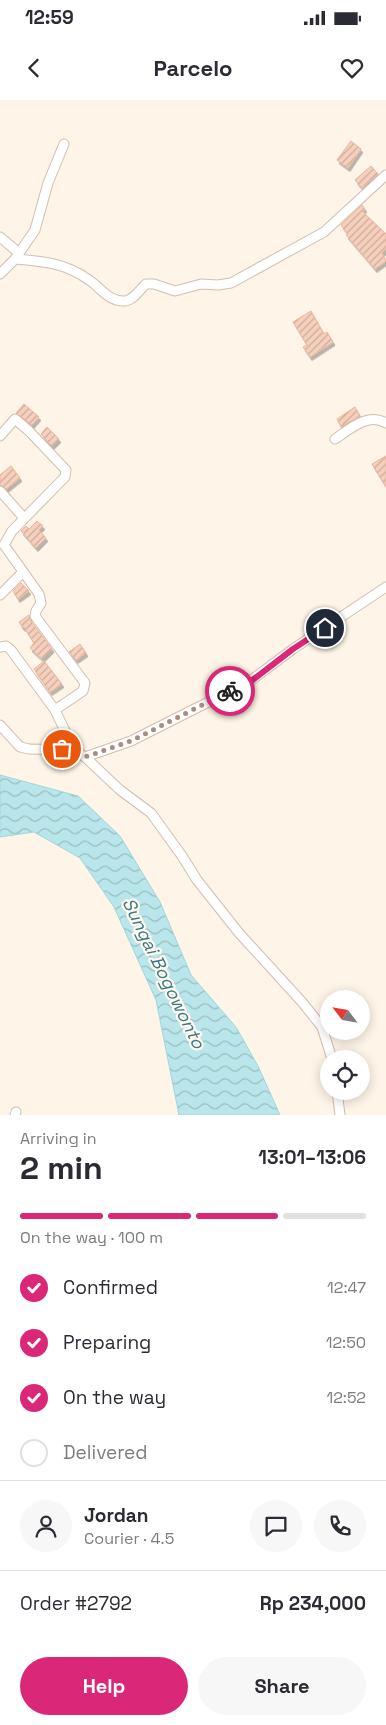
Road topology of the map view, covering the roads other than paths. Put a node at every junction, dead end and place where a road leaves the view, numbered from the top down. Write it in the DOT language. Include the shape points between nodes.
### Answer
graph roads {
  1 [pos="64,144"];
  2 [pos="386,175"];
  3 [pos="0,237"];
  4 [pos="17,256"];
  5 [pos="0,274"];
  6 [pos="386,423"];
  7 [pos="0,436"];
  8 [pos="335,439"];
  9 [pos="0,491"];
  10 [pos="24,518"];
  11 [pos="23,572"];
  12 [pos="386,587"];
  13 [pos="0,595"];
  14 [pos="0,647"];
  15 [pos="55,710"];
  16 [pos="0,725"];
  17 [pos="74,750"];
  18 [pos="85,757"];
  19 [pos="329,1050"];
  20 [pos="338,1100"];
  21 [pos="340,1115"];
  1 -- 4 [label="street" via="48,183 35,230"];
  2 -- 4 [label="street" via="324,232 231,283 201,284 174,291 146,284 127,301 118,300 102,292 90,280 52,262"];
  3 -- 4 [label="street"];
  4 -- 5 [label="street"];
  6 -- 8 [label="street" via="368,419"];
  7 -- 10 [label="street" via="15,420 66,470 65,477"];
  9 -- 10 [label="street"];
  10 -- 11 [label="street" via="4,545"];
  11 -- 13 [label="street"];
  11 -- 15 [label="street" via="41,600 35,616 85,683 83,691"];
  12 -- 18 [label="street" via="250,682 131,741"];
  14 -- 15 [label="street" via="6,646 11,650"];
  15 -- 17 [label="street"];
  16 -- 17 [label="street" via="20,747"];
  17 -- 18 [label="street"];
  18 -- 19 [label="street" via="155,818 197,880 239,933 322,1027"];
  20 -- 21 [label="street"];
}
